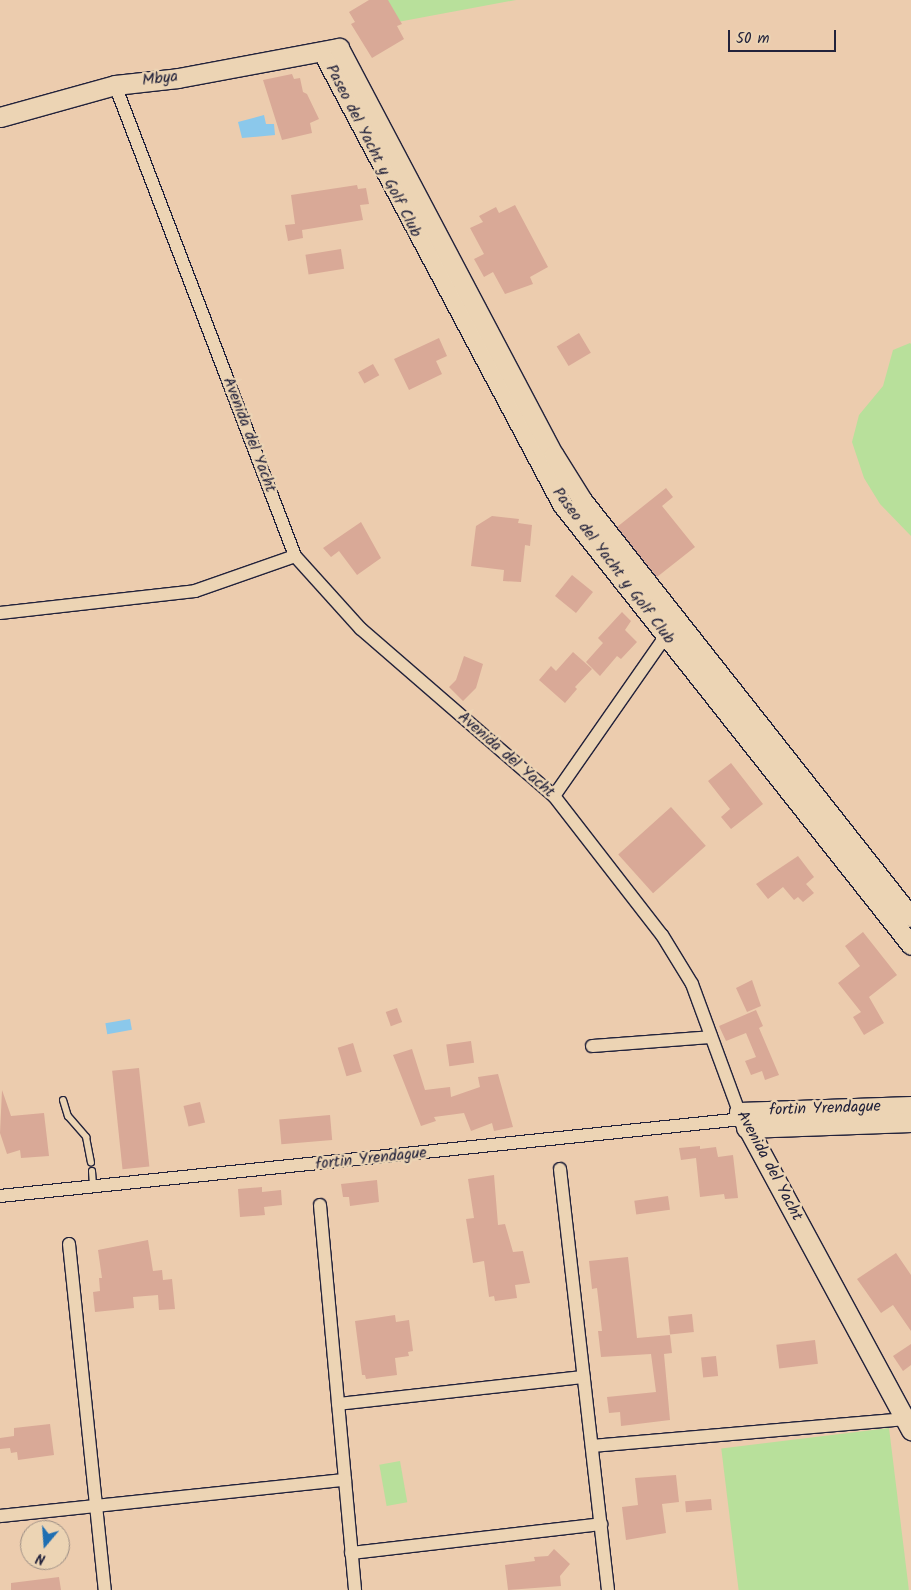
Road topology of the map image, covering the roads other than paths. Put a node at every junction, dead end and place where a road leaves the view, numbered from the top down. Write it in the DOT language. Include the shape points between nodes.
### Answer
graph roads {
  1 [pos="331,51"];
  2 [pos="114,85"];
  3 [pos="0,118"];
  4 [pos="295,556"];
  5 [pos="0,613"];
  6 [pos="671,629"];
  7 [pos="554,796"];
  8 [pos="911,917"];
  9 [pos="911,945"];
  10 [pos="711,1037"];
  11 [pos="592,1046"];
  12 [pos="63,1100"];
  13 [pos="911,1106"];
  14 [pos="742,1120"];
  15 [pos="911,1122"];
  16 [pos="91,1163"];
  17 [pos="560,1169"];
  18 [pos="92,1171"];
  19 [pos="93,1187"];
  20 [pos="0,1196"];
  21 [pos="320,1204"];
  22 [pos="69,1244"];
  23 [pos="584,1377"];
  24 [pos="338,1404"];
  25 [pos="908,1424"];
  26 [pos="592,1446"];
  27 [pos="345,1480"];
  28 [pos="97,1506"];
  29 [pos="0,1516"];
  30 [pos="601,1524"];
  31 [pos="351,1553"];
  32 [pos="105,1590"];
  33 [pos="354,1590"];
  34 [pos="608,1590"];
  1 -- 2 [label="main road, Mbya"];
  1 -- 6 [label="main road, Paseo del Yacht y Golf Club" via="536,461 562,504"];
  2 -- 3 [label="main road, Mbya"];
  2 -- 4 [label="street, Avenida del Yacht"];
  4 -- 5 [label="street" via="195,592"];
  4 -- 7 [label="street, Avenida del Yacht" via="361,629"];
  6 -- 7 [label="street"];
  6 -- 8 [label="main road, Paseo del Yacht y Golf Club"];
  6 -- 9 [label="main road, Paseo del Yacht y Golf Club"];
  7 -- 10 [label="street, Avenida del Yacht" via="662,935 692,984"];
  10 -- 11 [label="street"];
  10 -- 14 [label="street, Avenida del Yacht"];
  12 -- 16 [label="lane" via="68,1116 86,1137"];
  13 -- 14 [label="main road, fortin Yrendague"];
  14 -- 15 [label="main road, fortin Yrendague"];
  14 -- 19 [label="street, fortin Yrendague"];
  14 -- 25 [label="main road, Avenida del Yacht"];
  17 -- 23 [label="street"];
  18 -- 19 [label="lane"];
  19 -- 20 [label="street, fortin Yrendague"];
  21 -- 24 [label="street"];
  22 -- 28 [label="street"];
  23 -- 24 [label="street"];
  23 -- 26 [label="street"];
  24 -- 27 [label="street"];
  25 -- 26 [label="street"];
  26 -- 30 [label="street"];
  27 -- 28 [label="street"];
  27 -- 31 [label="street"];
  28 -- 29 [label="street"];
  28 -- 32 [label="street"];
  30 -- 31 [label="street"];
  30 -- 34 [label="street"];
  31 -- 33 [label="street"];
}
